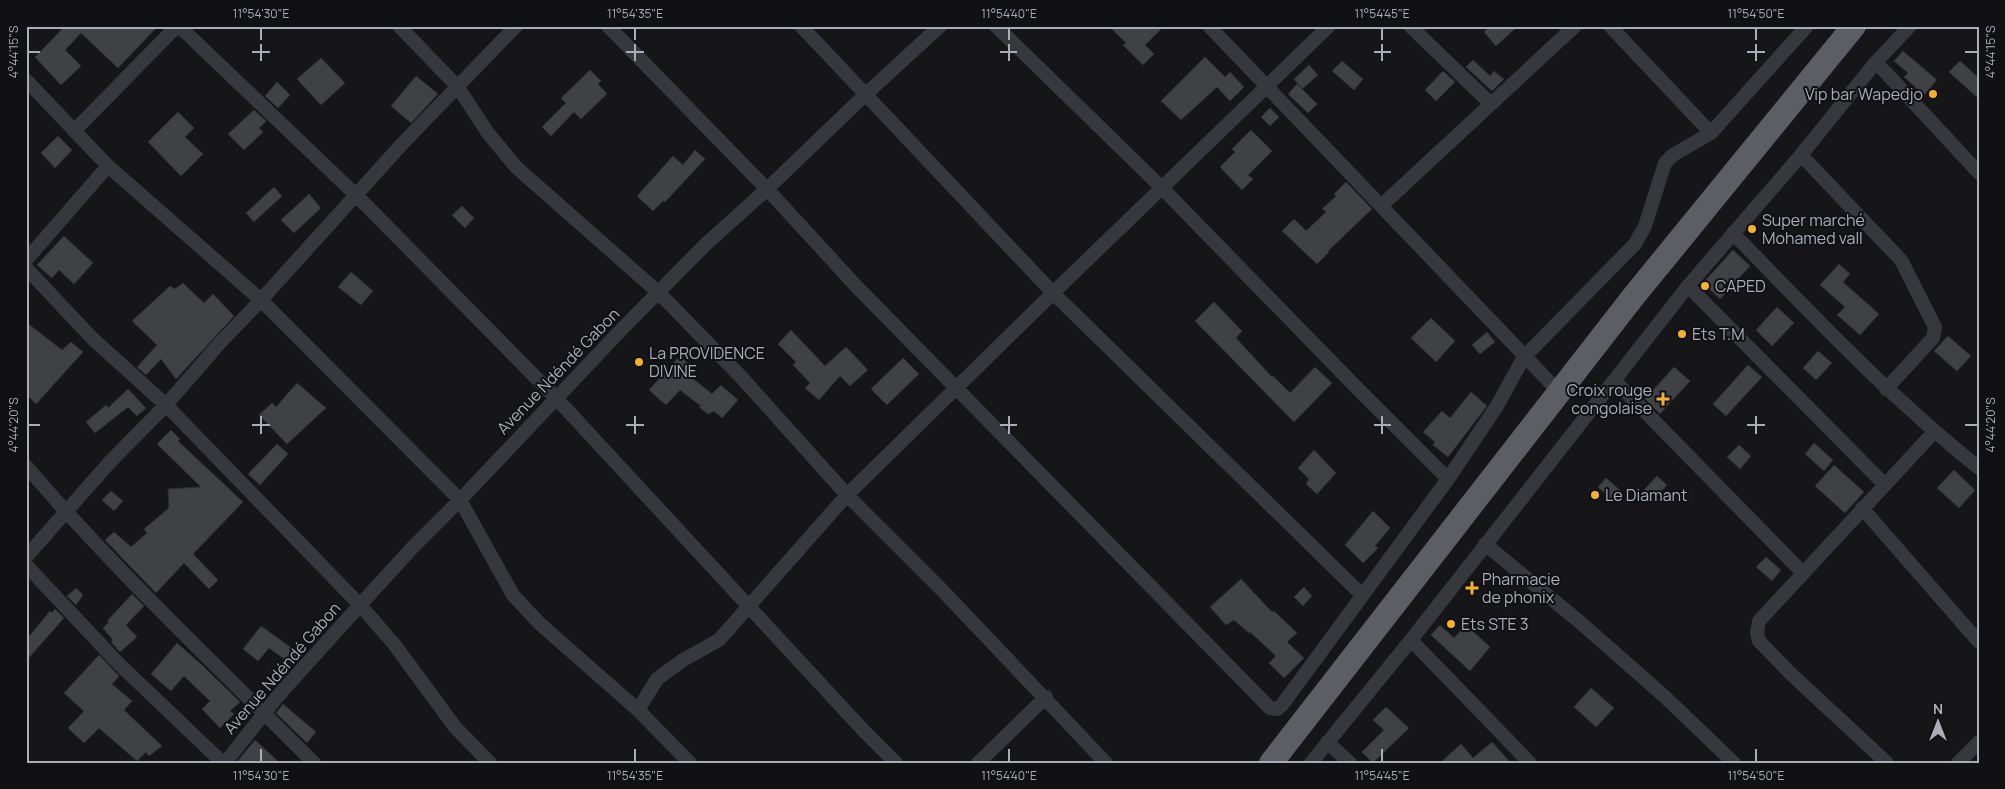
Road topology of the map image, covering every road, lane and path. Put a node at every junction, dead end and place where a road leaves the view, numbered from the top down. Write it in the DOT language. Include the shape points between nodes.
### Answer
graph roads {
  1 [pos="178,26"];
  2 [pos="399,26"];
  3 [pos="516,26"];
  4 [pos="608,26"];
  5 [pos="801,26"];
  6 [pos="940,26"];
  7 [pos="996,26"];
  8 [pos="1209,26"];
  9 [pos="1329,26"];
  10 [pos="1410,26"];
  11 [pos="1575,26"];
  12 [pos="1610,26"];
  13 [pos="1854,26"];
  14 [pos="1910,26"];
  15 [pos="1803,28"];
  16 [pos="1876,62"];
  17 [pos="26,80"];
  18 [pos="457,86"];
  19 [pos="1266,86"];
  20 [pos="866,94"];
  21 [pos="1491,104"];
  22 [pos="74,131"];
  23 [pos="1711,133"];
  24 [pos="1801,155"];
  25 [pos="108,166"];
  26 [pos="1979,173"];
  27 [pos="1162,187"];
  28 [pos="767,189"];
  29 [pos="357,196"];
  30 [pos="1381,206"];
  31 [pos="1733,233"];
  32 [pos="26,260"];
  33 [pos="26,268"];
  34 [pos="1688,286"];
  35 [pos="658,293"];
  36 [pos="1052,293"];
  37 [pos="261,300"];
  38 [pos="1524,357"];
  39 [pos="1615,381"];
  40 [pos="957,387"];
  41 [pos="1886,389"];
  42 [pos="1559,392"];
  43 [pos="557,399"];
  44 [pos="166,405"];
  45 [pos="1934,432"];
  46 [pos="26,466"];
  47 [pos="1979,468"];
  48 [pos="1448,479"];
  49 [pos="1884,485"];
  50 [pos="848,495"];
  51 [pos="460,500"];
  52 [pos="1862,508"];
  53 [pos="67,513"];
  54 [pos="1485,544"];
  55 [pos="26,557"];
  56 [pos="26,565"];
  57 [pos="1803,573"];
  58 [pos="1362,595"];
  59 [pos="360,604"];
  60 [pos="748,606"];
  61 [pos="1411,640"];
  62 [pos="1979,642"];
  63 [pos="1046,697"];
  64 [pos="638,710"];
  65 [pos="264,713"];
  66 [pos="1327,742"];
  67 [pos="1979,742"];
  68 [pos="224,763"];
  69 [pos="314,763"];
  70 [pos="490,763"];
  71 [pos="690,763"];
  72 [pos="896,763"];
  73 [pos="978,763"];
  74 [pos="1106,763"];
  75 [pos="1271,763"];
  76 [pos="1311,763"];
  77 [pos="1350,763"];
  78 [pos="1530,763"];
  79 [pos="1734,763"];
  80 [pos="1887,763"];
  81 [pos="1958,763"];
  1 -- 22 [label="street"];
  1 -- 29 [label="street"];
  2 -- 18 [label="street"];
  3 -- 18 [label="street"];
  4 -- 28 [label="street"];
  5 -- 20 [label="street"];
  6 -- 20 [label="street, Avenue Ndéndé Gabon"];
  7 -- 27 [label="street"];
  8 -- 19 [label="street"];
  9 -- 19 [label="street"];
  10 -- 21 [label="street"];
  11 -- 21 [label="street"];
  12 -- 23 [label="street"];
  13 -- 42 [label="highway"];
  14 -- 16 [label="street"];
  15 -- 23 [label="street"];
  16 -- 24 [label="street"];
  16 -- 26 [label="street"];
  17 -- 22 [label="street"];
  18 -- 29 [label="street"];
  18 -- 35 [label="street" via="488,133 516,167"];
  19 -- 27 [label="street"];
  19 -- 30 [label="street"];
  20 -- 28 [label="street, Avenue Ndéndé Gabon"];
  20 -- 36 [label="street"];
  21 -- 30 [label="street"];
  22 -- 25 [label="street"];
  23 -- 38 [label="street" via="1665,163 1645,226 1635,244"];
  24 -- 31 [label="street"];
  24 -- 41 [label="street" via="1901,260 1933,320 1933,338"];
  25 -- 32 [label="street"];
  25 -- 37 [label="street"];
  27 -- 36 [label="street"];
  27 -- 48 [label="street"];
  28 -- 35 [label="street, Avenue Ndéndé Gabon"];
  28 -- 40 [label="street" via="857,287"];
  29 -- 37 [label="street"];
  29 -- 43 [label="street"];
  30 -- 38 [label="street"];
  31 -- 34 [label="street"];
  31 -- 41 [label="street"];
  33 -- 44 [label="street" via="94,339"];
  34 -- 39 [label="street"];
  34 -- 49 [label="street"];
  35 -- 43 [label="street, Avenue Ndéndé Gabon"];
  35 -- 50 [label="street"];
  36 -- 40 [label="street"];
  36 -- 58 [label="street"];
  37 -- 44 [label="street"];
  37 -- 51 [label="street"];
  38 -- 42 [label="street"];
  38 -- 48 [label="street" via="1497,406"];
  39 -- 54 [label="street"];
  39 -- 57 [label="street"];
  40 -- 50 [label="street"];
  40 -- 58 [label="street" via="1270,708 1277,709 1282,705"];
  41 -- 45 [label="street"];
  42 -- 75 [label="highway"];
  43 -- 51 [label="street, Avenue Ndéndé Gabon"];
  43 -- 60 [label="street"];
  44 -- 53 [label="street" via="109,463"];
  44 -- 59 [label="street"];
  45 -- 47 [label="street"];
  45 -- 49 [label="street"];
  46 -- 53 [label="street"];
  48 -- 58 [label="street"];
  49 -- 52 [label="street"];
  50 -- 60 [label="street"];
  50 -- 63 [label="street"];
  51 -- 59 [label="street, Avenue Ndéndé Gabon"];
  51 -- 64 [label="street" via="513,595 539,623"];
  52 -- 57 [label="street"];
  52 -- 62 [label="street"];
  53 -- 55 [label="street"];
  53 -- 65 [label="street"];
  54 -- 61 [label="street"];
  54 -- 79 [label="street" via="1581,623"];
  56 -- 68 [label="street" via="118,663"];
  57 -- 80 [label="street" via="1759,621 1759,641"];
  59 -- 65 [label="street, Avenue Ndéndé Gabon"];
  59 -- 70 [label="street" via="455,727"];
  60 -- 64 [label="street" via="718,640 658,679"];
  60 -- 72 [label="street"];
  61 -- 66 [label="street"];
  61 -- 78 [label="street"];
  63 -- 73 [label="street"];
  63 -- 74 [label="street"];
  64 -- 71 [label="street"];
  65 -- 68 [label="street, Avenue Ndéndé Gabon"];
  65 -- 69 [label="street"];
  66 -- 76 [label="street"];
  66 -- 77 [label="street"];
  67 -- 81 [label="street"];
}
